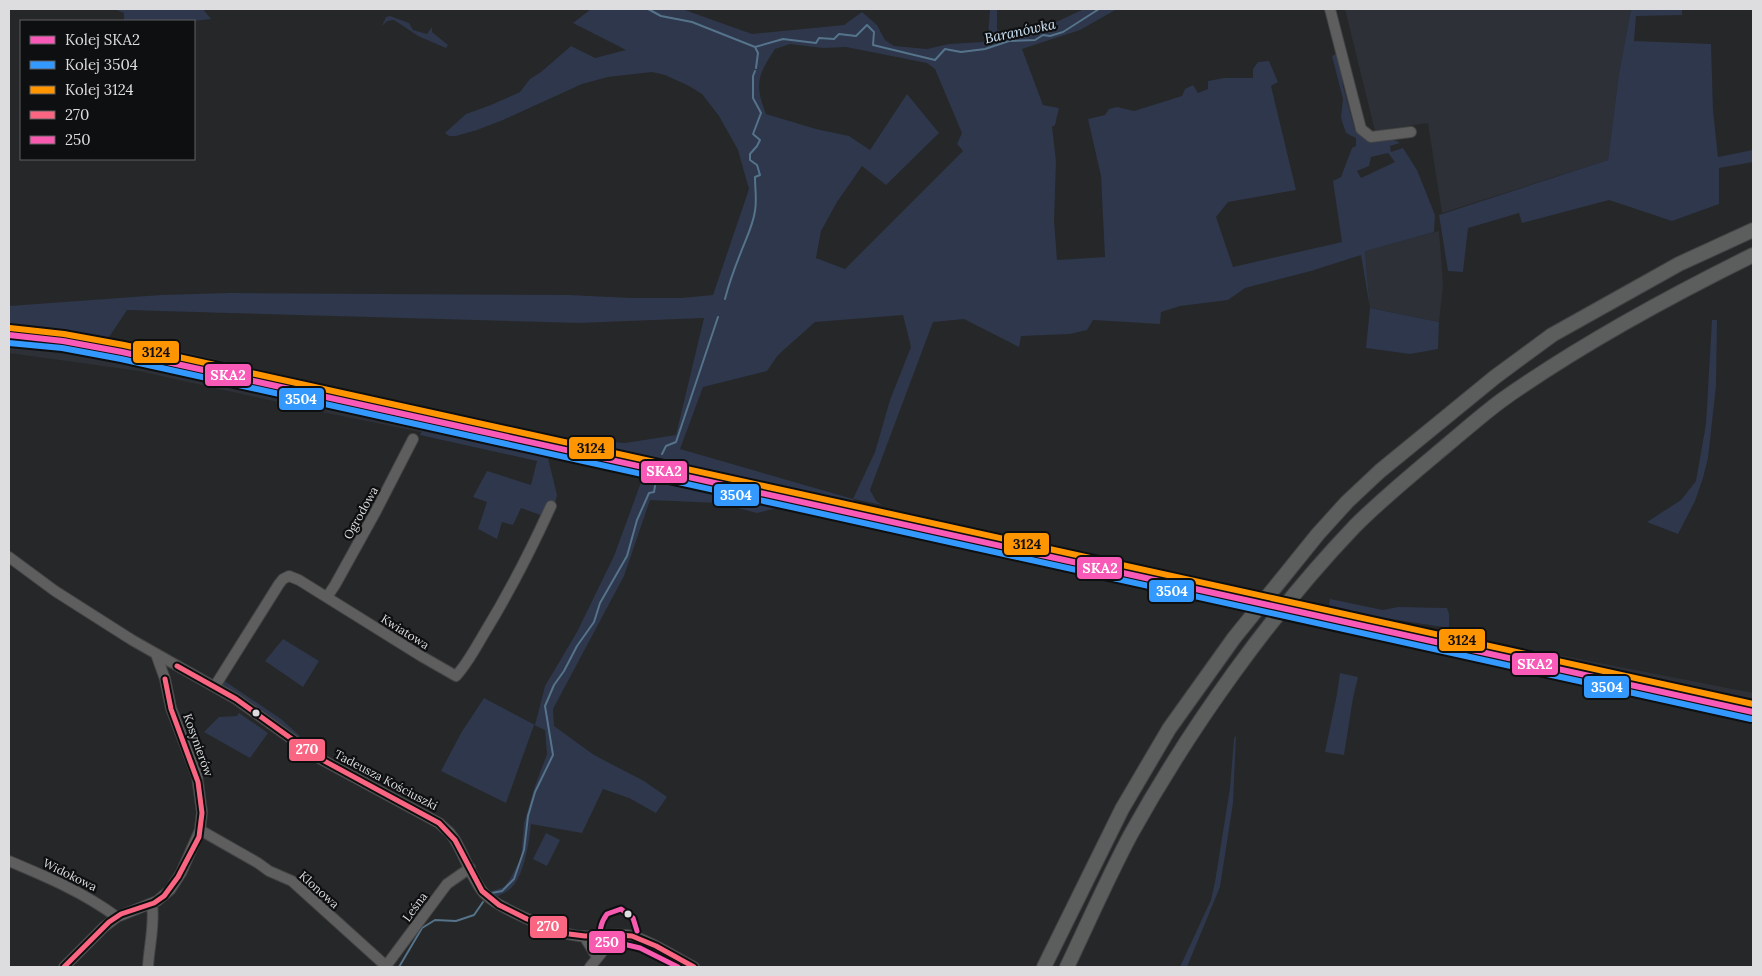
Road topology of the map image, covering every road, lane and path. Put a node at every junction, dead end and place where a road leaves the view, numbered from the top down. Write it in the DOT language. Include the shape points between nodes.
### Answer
graph roads {
  1 [pos="1330,9"];
  2 [pos="1411,132"];
  3 [pos="1753,230"];
  4 [pos="1753,255"];
  5 [pos="413,438"];
  6 [pos="551,506"];
  7 [pos="9,556"];
  8 [pos="327,597"];
  9 [pos="156,654"];
  10 [pos="177,666"];
  11 [pos="165,679"];
  12 [pos="215,686"];
  13 [pos="200,830"];
  14 [pos="9,861"];
  15 [pos="470,868"];
  16 [pos="152,903"];
  17 [pos="117,916"];
  18 [pos="616,935"];
  19 [pos="584,936"];
  20 [pos="597,957"];
  21 [pos="386,966"];
  22 [pos="64,967"];
  23 [pos="148,967"];
  24 [pos="590,967"];
  25 [pos="694,967"];
  26 [pos="1044,967"];
  27 [pos="1067,967"];
  1 -- 2 [label="street" via="1361,129 1371,137"];
  3 -- 26 [label="highway" via="1679,264 1552,335 1380,471 1329,522 1234,638 1179,714 1122,809"];
  4 -- 27 [label="highway" via="1688,287 1567,356 1500,402 1393,490 1356,525 1256,643 1188,739 1130,837"];
  5 -- 8 [label="street, Ogrodowa"];
  6 -- 8 [label="street, Kwiatowa" via="514,582 456,676"];
  7 -- 9 [label="street, Tadeusza Kościuszki" via="62,595"];
  8 -- 12 [label="street, Kwiatowa" via="294,577 283,578"];
  9 -- 10 [label="street, Tadeusza Kościuszki"];
  9 -- 11 [label="street, Kosynierów"];
  10 -- 11 [label="street"];
  10 -- 12 [label="street, Tadeusza Kościuszki"];
  11 -- 13 [label="street, Kosynierów" via="171,708 197,776 202,812"];
  12 -- 15 [label="street, Tadeusza Kościuszki" via="317,757 439,823 456,840"];
  13 -- 16 [label="street, Kosynierów" via="170,890"];
  13 -- 21 [label="street, Klonowa" via="292,881"];
  14 -- 17 [label="street, Widokowa" via="66,886"];
  15 -- 19 [label="street, Tadeusza Kościuszki" via="482,891 499,906 569,934"];
  15 -- 21 [label="street, Leśna" via="447,884"];
  16 -- 17 [label="street, Kosynierów"];
  16 -- 23 [label="street" via="154,918"];
  17 -- 22 [label="street, Kosynierów"];
  18 -- 19 [label="street, Tadeusza Kościuszki"];
  18 -- 20 [label="street"];
  18 -- 25 [label="street, Tadeusza Kościuszki" via="638,938"];
  19 -- 20 [label="street"];
  20 -- 24 [label="street"];
}
